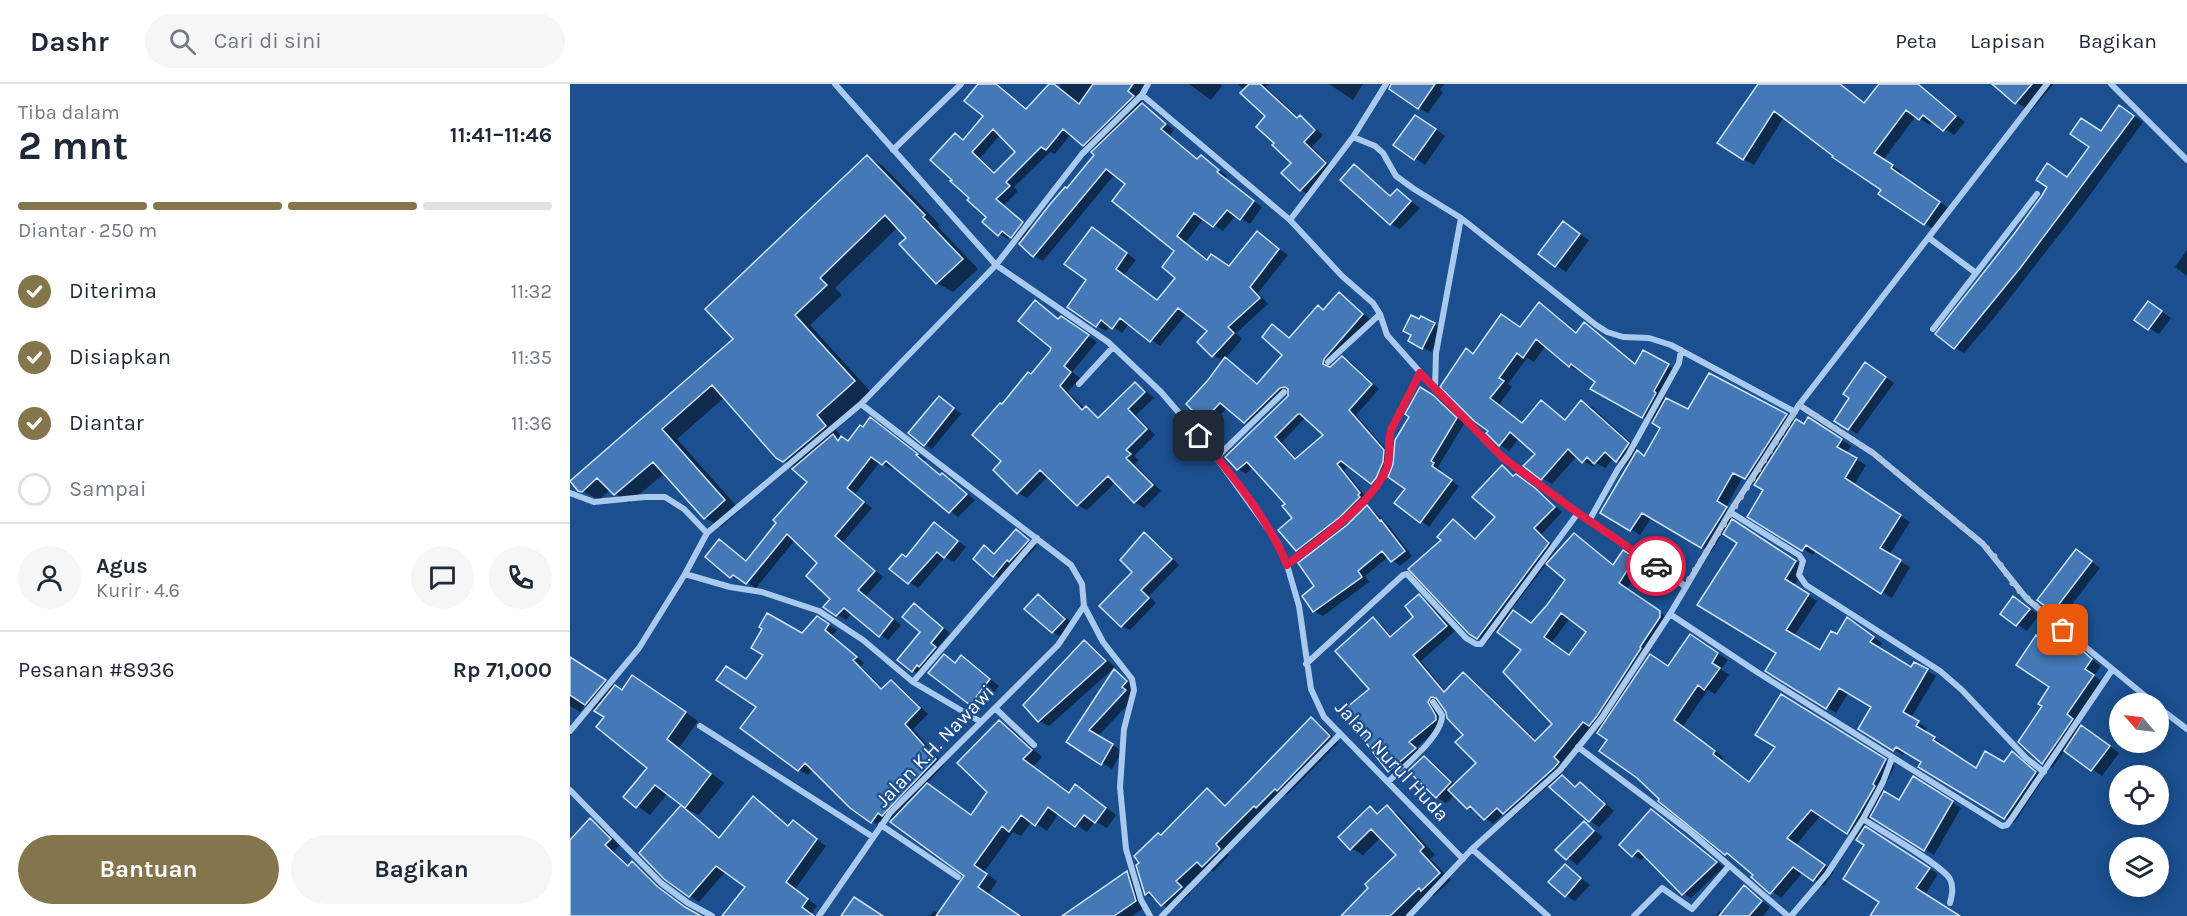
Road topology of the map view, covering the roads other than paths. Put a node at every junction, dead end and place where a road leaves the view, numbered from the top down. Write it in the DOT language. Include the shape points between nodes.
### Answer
graph roads {
  1 [pos="835,84"];
  2 [pos="961,84"];
  3 [pos="1148,84"];
  4 [pos="1386,84"];
  5 [pos="2047,84"];
  6 [pos="2113,85"];
  7 [pos="1142,95"];
  8 [pos="1353,137"];
  9 [pos="893,150"];
  10 [pos="2187,160"];
  11 [pos="2037,194"];
  12 [pos="1461,218"];
  13 [pos="1290,220"];
  14 [pos="1929,238"];
  15 [pos="996,265"];
  16 [pos="1976,273"];
  17 [pos="1380,314"];
  18 [pos="1933,329"];
  19 [pos="1113,347"];
  20 [pos="1681,350"];
  21 [pos="1328,362"];
  22 [pos="1420,373"];
  23 [pos="1079,384"];
  24 [pos="1435,389"];
  25 [pos="1284,392"];
  26 [pos="861,404"];
  27 [pos="1799,405"];
  28 [pos="1795,412"];
  29 [pos="1217,458"];
  30 [pos="570,493"];
  31 [pos="1730,512"];
  32 [pos="1578,513"];
  33 [pos="1590,519"];
  34 [pos="707,533"];
  35 [pos="1037,538"];
  36 [pos="1287,565"];
  37 [pos="685,574"];
  38 [pos="1685,586"];
  39 [pos="1084,606"];
  40 [pos="1670,614"];
  41 [pos="1306,664"];
  42 [pos="2112,670"];
  43 [pos="913,682"];
  44 [pos="2141,693"];
  45 [pos="1433,702"];
  46 [pos="995,708"];
  47 [pos="2169,715"];
  48 [pos="981,722"];
  49 [pos="700,726"];
  50 [pos="571,727"];
  51 [pos="2187,729"];
  52 [pos="1340,734"];
  53 [pos="1034,746"];
  54 [pos="1578,747"];
  55 [pos="1892,758"];
  56 [pos="2044,772"];
  57 [pos="1388,782"];
  58 [pos="570,790"];
  59 [pos="1863,819"];
  60 [pos="881,825"];
  61 [pos="873,837"];
  62 [pos="1472,849"];
  63 [pos="1463,859"];
  64 [pos="1730,866"];
  65 [pos="958,878"];
  66 [pos="1950,903"];
  67 [pos="711,916"];
  68 [pos="819,916"];
  69 [pos="1150,916"];
  70 [pos="1162,916"];
  71 [pos="1409,916"];
  72 [pos="1548,916"];
  73 [pos="1634,916"];
  74 [pos="1789,916"];
  1 -- 9 [label="street, Jalan Nurul Huda"];
  2 -- 9 [label="street"];
  3 -- 7 [label="street"];
  4 -- 8 [label="street"];
  5 -- 14 [label="street"];
  6 -- 10 [label="street"];
  7 -- 13 [label="street"];
  7 -- 15 [label="street" via="1082,154"];
  8 -- 12 [label="street" via="1375,146 1396,176"];
  8 -- 13 [label="street"];
  9 -- 15 [label="street, Jalan Nurul Huda"];
  11 -- 16 [label="street"];
  12 -- 20 [label="street" via="1607,332 1649,338"];
  12 -- 24 [label="street" via="1436,353"];
  13 -- 17 [label="street"];
  14 -- 16 [label="street"];
  14 -- 27 [label="street"];
  15 -- 19 [label="street, Jalan Nurul Huda"];
  15 -- 26 [label="street"];
  16 -- 18 [label="street"];
  17 -- 21 [label="street"];
  17 -- 22 [label="street" via="1387,335"];
  19 -- 23 [label="street"];
  19 -- 29 [label="street, Jalan Nurul Huda" via="1161,392"];
  20 -- 28 [label="street"];
  20 -- 33 [label="street" via="1679,363"];
  22 -- 24 [label="street"];
  22 -- 36 [label="street" via="1391,430 1388,466 1381,480 1365,501"];
  24 -- 32 [label="street" via="1502,457"];
  25 -- 29 [label="street"];
  26 -- 34 [label="street"];
  26 -- 35 [label="street"];
  27 -- 28 [label="street"];
  27 -- 42 [label="street" via="1873,453 1983,544 2027,599"];
  28 -- 31 [label="street"];
  29 -- 36 [label="street, Jalan Nurul Huda" via="1278,543"];
  30 -- 34 [label="street" via="594,502 665,497 684,509"];
  31 -- 38 [label="street"];
  31 -- 56 [label="street" via="1799,555 1803,561 1799,575 1806,585 1940,671"];
  32 -- 33 [label="street"];
  32 -- 41 [label="street" via="1481,644 1466,638 1407,574"];
  33 -- 38 [label="street"];
  34 -- 37 [label="street"];
  35 -- 39 [label="street" via="1071,565 1082,584"];
  35 -- 43 [label="street"];
  36 -- 41 [label="street, Jalan Nurul Huda" via="1299,606"];
  37 -- 43 [label="street" via="762,592 819,611 863,640"];
  37 -- 50 [label="street" via="639,648"];
  38 -- 40 [label="street"];
  39 -- 46 [label="street, Jalan K.H. Nawawi" via="1058,645"];
  39 -- 69 [label="street" via="1103,642 1132,680 1134,690 1124,729 1120,787 1126,849 1141,900"];
  40 -- 54 [label="street"];
  40 -- 55 [label="street"];
  41 -- 52 [label="street, Jalan Nurul Huda" via="1311,689 1324,717"];
  42 -- 44 [label="street"];
  42 -- 56 [label="street"];
  43 -- 48 [label="street"];
  45 -- 57 [label="street" via="1442,715 1440,724 1420,751"];
  46 -- 48 [label="street, Jalan K.H. Nawawi"];
  46 -- 53 [label="street"];
  47 -- 51 [label="street"];
  48 -- 60 [label="street, Jalan K.H. Nawawi"];
  49 -- 61 [label="street"];
  52 -- 57 [label="street, Jalan Nurul Huda"];
  52 -- 70 [label="street"];
  54 -- 62 [label="street" via="1560,770"];
  54 -- 64 [label="street"];
  55 -- 56 [label="street" via="2005,826"];
  55 -- 59 [label="street"];
  57 -- 63 [label="street, Jalan Nurul Huda"];
  58 -- 67 [label="street" via="661,883"];
  59 -- 66 [label="street" via="1948,877"];
  59 -- 74 [label="street" via="1827,874"];
  60 -- 61 [label="street, Jalan K.H. Nawawi"];
  60 -- 65 [label="street"];
  61 -- 68 [label="street, Jalan K.H. Nawawi"];
  62 -- 63 [label="street"];
  62 -- 72 [label="street"];
  63 -- 71 [label="street"];
  64 -- 73 [label="street" via="1692,909 1662,888"];
  64 -- 74 [label="street"];
}
